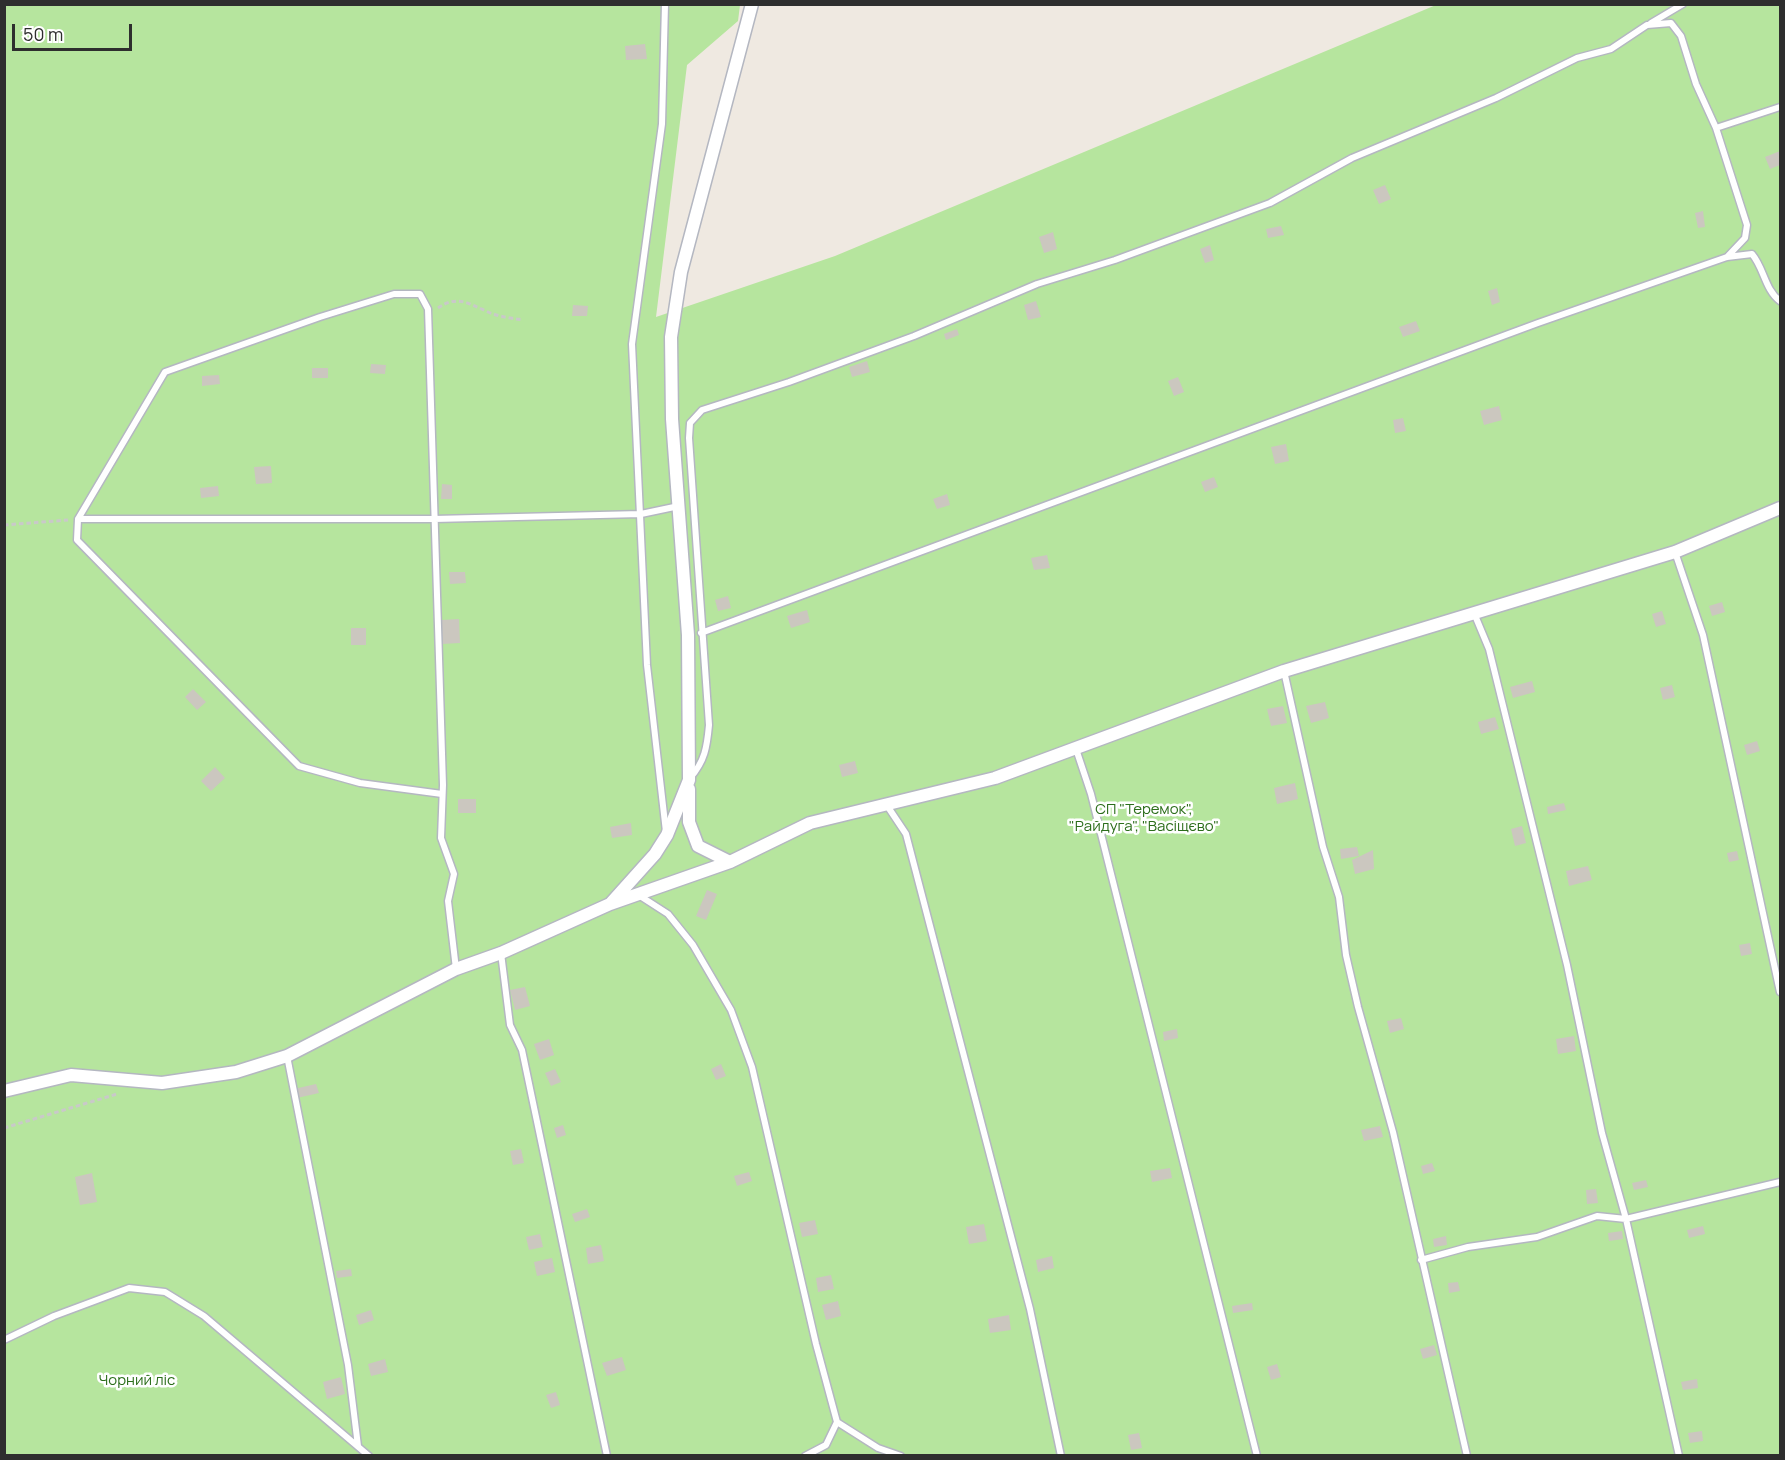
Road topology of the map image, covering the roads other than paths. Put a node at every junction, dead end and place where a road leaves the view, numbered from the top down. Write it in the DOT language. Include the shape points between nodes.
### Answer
graph roads {
  1 [pos="665,4"];
  2 [pos="752,4"];
  3 [pos="1683,4"];
  4 [pos="1647,25"];
  5 [pos="1780,107"];
  6 [pos="1716,128"];
  7 [pos="1727,257"];
  8 [pos="1780,300"];
  9 [pos="680,506"];
  10 [pos="1780,507"];
  11 [pos="641,514"];
  12 [pos="78,519"];
  13 [pos="434,519"];
  14 [pos="1676,552"];
  15 [pos="1474,613"];
  16 [pos="701,633"];
  17 [pos="1284,671"];
  18 [pos="1076,748"];
  19 [pos="689,780"];
  20 [pos="442,794"];
  21 [pos="886,804"];
  22 [pos="666,835"];
  23 [pos="730,862"];
  24 [pos="637,894"];
  25 [pos="610,904"];
  26 [pos="501,953"];
  27 [pos="456,969"];
  28 [pos="1780,992"];
  29 [pos="287,1056"];
  30 [pos="4,1091"];
  31 [pos="1780,1182"];
  32 [pos="1626,1219"];
  33 [pos="1421,1260"];
  34 [pos="4,1340"];
  35 [pos="837,1422"];
  36 [pos="358,1446"];
  37 [pos="369,1455"];
  38 [pos="607,1455"];
  39 [pos="805,1455"];
  40 [pos="901,1455"];
  41 [pos="1061,1455"];
  42 [pos="1257,1455"];
  43 [pos="1467,1455"];
  44 [pos="1679,1455"];
  1 -- 11 [label="lane" via="662,124 632,344"];
  2 -- 9 [label="street" via="681,272 670,337"];
  3 -- 4 [label="lane"];
  4 -- 6 [label="lane" via="1671,23 1681,36 1696,84"];
  4 -- 16 [label="lane" via="1611,49 1577,58 1496,98 1352,158 1270,203 1037,284 914,336 702,410 690,423 689,438"];
  5 -- 6 [label="lane"];
  6 -- 7 [label="lane" via="1747,225 1745,238"];
  7 -- 8 [label="lane" via="1752,254 1772,294"];
  7 -- 16 [label="lane" via="1527,327"];
  9 -- 11 [label="lane"];
  9 -- 19 [label="street" via="688,635"];
  10 -- 14 [label="street"];
  11 -- 13 [label="lane"];
  11 -- 22 [label="lane" via="647,665"];
  12 -- 13 [label="lane"];
  12 -- 13 [label="lane" via="165,372 394,294 420,294 428,309"];
  12 -- 20 [label="lane" via="77,540 299,766 360,783"];
  13 -- 20 [label="lane"];
  14 -- 15 [label="street"];
  14 -- 28 [label="lane" via="1702,635"];
  15 -- 17 [label="street"];
  15 -- 32 [label="lane" via="1492,660 1567,965 1602,1133"];
  16 -- 19 [label="lane" via="709,725 707,752"];
  17 -- 18 [label="street"];
  17 -- 33 [label="lane" via="1323,847 1339,897 1358,1007 1393,1132"];
  18 -- 21 [label="street" via="995,778"];
  18 -- 42 [label="lane" via="1091,794"];
  19 -- 22 [label="street"];
  19 -- 23 [label="street" via="689,822 698,846"];
  20 -- 27 [label="lane" via="441,838 454,874 448,901"];
  21 -- 23 [label="street" via="810,823"];
  21 -- 41 [label="lane" via="906,834 1030,1309"];
  22 -- 25 [label="street"];
  23 -- 24 [label="street"];
  24 -- 25 [label="street"];
  24 -- 35 [label="lane" via="668,914 693,945 731,1010 752,1068"];
  25 -- 26 [label="street"];
  26 -- 27 [label="street"];
  26 -- 38 [label="lane" via="510,1025 522,1050"];
  27 -- 29 [label="street"];
  29 -- 30 [label="street" via="236,1072 162,1083 71,1075"];
  29 -- 36 [label="lane" via="348,1365"];
  31 -- 32 [label="lane"];
  32 -- 33 [label="lane" via="1598,1216 1537,1237 1468,1246"];
  32 -- 44 [label="lane"];
  33 -- 43 [label="lane"];
  34 -- 36 [label="lane" via="129,1288 165,1292 204,1316"];
  35 -- 39 [label="lane" via="826,1445"];
  35 -- 40 [label="lane" via="878,1448"];
  36 -- 37 [label="lane"];
}
